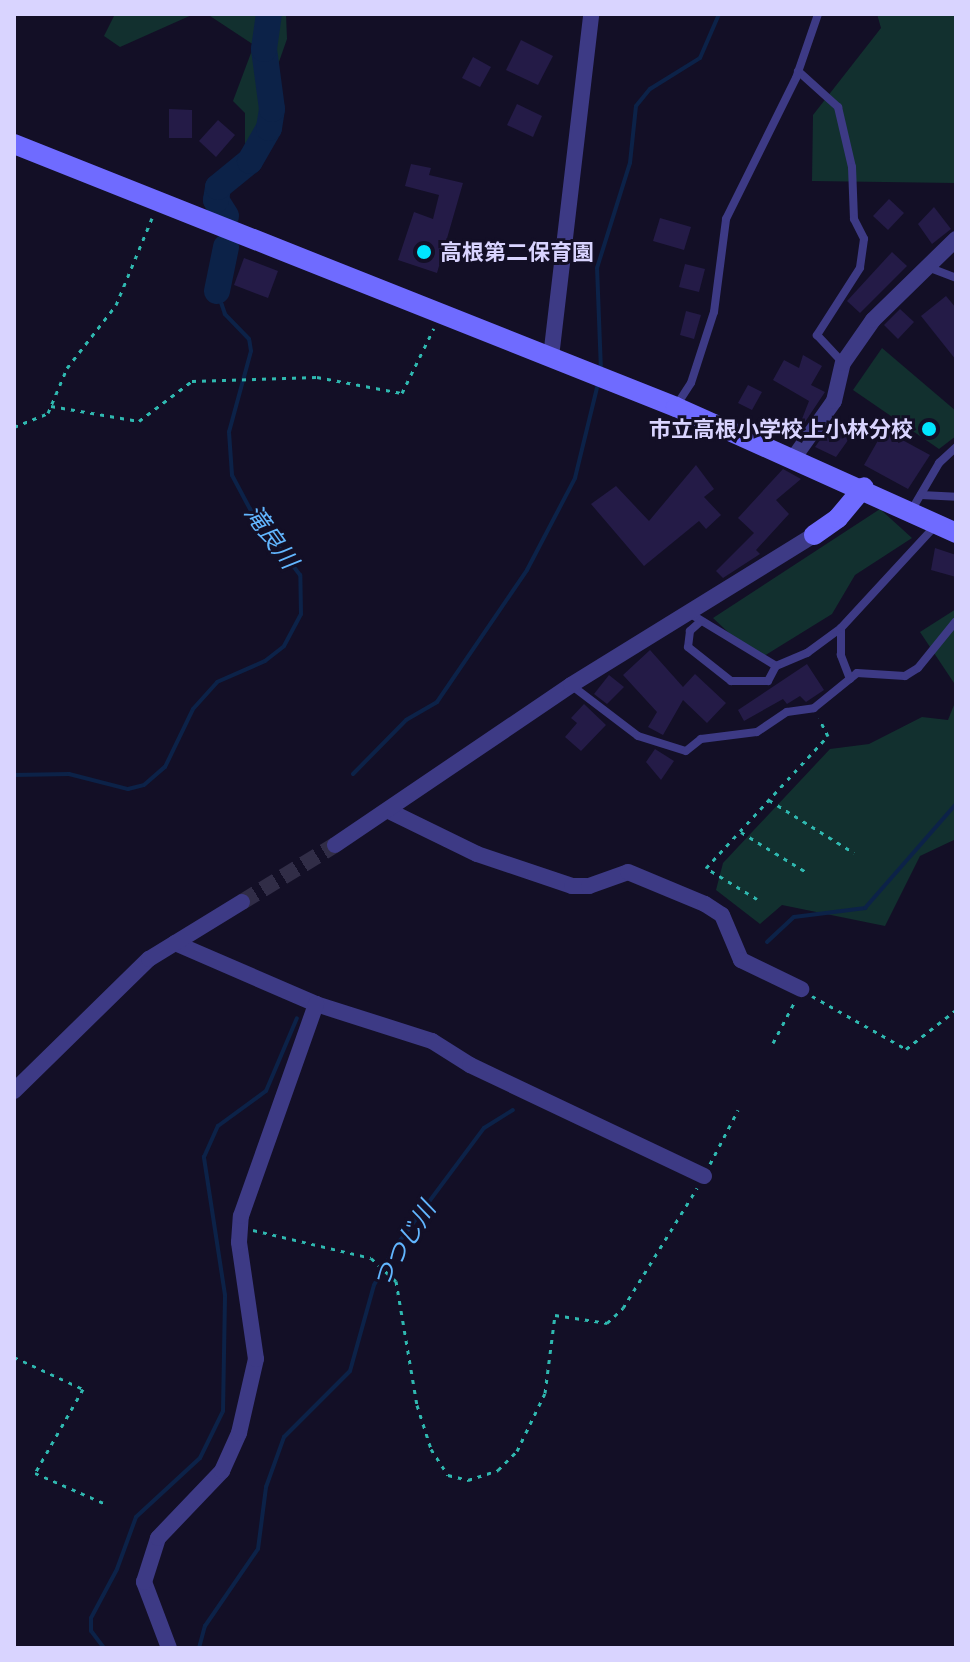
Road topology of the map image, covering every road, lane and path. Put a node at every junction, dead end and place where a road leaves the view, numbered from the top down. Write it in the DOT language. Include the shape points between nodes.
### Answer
graph roads {
  1 [pos="591,14"];
  2 [pos="818,14"];
  3 [pos="798,71"];
  4 [pos="14,144"];
  5 [pos="158,203"];
  6 [pos="956,239"];
  7 [pos="924,266"];
  8 [pos="956,278"];
  9 [pos="441,314"];
  10 [pos="551,357"];
  11 [pos="843,363"];
  12 [pos="51,406"];
  13 [pos="676,407"];
  14 [pos="14,427"];
  15 [pos="956,447"];
  16 [pos="795,456"];
  17 [pos="864,487"];
  18 [pos="956,497"];
  19 [pos="916,503"];
  20 [pos="937,523"];
  21 [pos="956,533"];
  22 [pos="814,535"];
  23 [pos="694,617"];
  24 [pos="956,621"];
  25 [pos="841,628"];
  26 [pos="776,666"];
  27 [pos="850,679"];
  28 [pos="571,685"];
  29 [pos="814,708"];
  30 [pos="768,800"];
  31 [pos="389,811"];
  32 [pos="740,832"];
  33 [pos="335,845"];
  34 [pos="854,853"];
  35 [pos="806,872"];
  36 [pos="757,899"];
  37 [pos="242,902"];
  38 [pos="175,943"];
  39 [pos="801,989"];
  40 [pos="316,1004"];
  41 [pos="956,1010"];
  42 [pos="773,1043"];
  43 [pos="14,1091"];
  44 [pos="738,1110"];
  45 [pos="704,1176"];
  46 [pos="240,1227"];
  47 [pos="14,1357"];
  48 [pos="106,1504"];
  49 [pos="169,1648"];
  1 -- 10 [label="street"];
  2 -- 3 [label="lane"];
  3 -- 11 [label="lane" via="838,107 852,167 854,219 864,239 860,268 817,335"];
  3 -- 13 [label="lane" via="726,219 714,312 691,383"];
  4 -- 5 [label="street"];
  5 -- 9 [label="street"];
  5 -- 12 [label="path" via="116,305 67,368"];
  6 -- 7 [label="street"];
  7 -- 8 [label="lane"];
  7 -- 11 [label="street" via="873,320"];
  9 -- 10 [label="street"];
  9 -- 12 [label="path" via="402,393 317,377 192,381 139,421"];
  10 -- 13 [label="street"];
  11 -- 16 [label="street" via="834,401"];
  12 -- 14 [label="path" via="48,413"];
  13 -- 16 [label="street"];
  15 -- 19 [label="lane" via="939,463"];
  16 -- 17 [label="street"];
  17 -- 19 [label="street"];
  17 -- 22 [label="street" via="838,518"];
  18 -- 19 [label="lane"];
  19 -- 20 [label="street"];
  20 -- 21 [label="street"];
  20 -- 25 [label="lane"];
  22 -- 23 [label="street"];
  23 -- 26 [label="lane"];
  23 -- 26 [label="lane" via="688,647 731,681 768,681"];
  23 -- 28 [label="street"];
  24 -- 27 [label="lane" via="918,668 905,676 877,672"];
  25 -- 26 [label="lane" via="807,653"];
  25 -- 27 [label="lane" via="841,655"];
  27 -- 29 [label="lane"];
  28 -- 29 [label="lane" via="638,736 686,751 701,739 757,732 787,712"];
  28 -- 31 [label="street"];
  29 -- 30 [label="path" via="828,736"];
  30 -- 32 [label="path"];
  30 -- 34 [label="path"];
  31 -- 33 [label="street"];
  31 -- 39 [label="street" via="477,854 572,886 589,886 628,872 705,904 722,915 741,960"];
  32 -- 35 [label="path"];
  32 -- 36 [label="path" via="706,868"];
  37 -- 38 [label="street"];
  38 -- 40 [label="street"];
  38 -- 43 [label="street" via="149,959"];
  39 -- 41 [label="path" via="906,1049"];
  39 -- 42 [label="path"];
  40 -- 45 [label="street" via="432,1041 470,1065"];
  40 -- 46 [label="street"];
  44 -- 45 [label="path"];
  45 -- 46 [label="path" via="623,1308 607,1323 555,1315 545,1393 517,1451 498,1470 468,1480 448,1475 431,1449 417,1405 396,1281 371,1258"];
  46 -- 49 [label="street" via="256,1359 239,1433 222,1471 158,1538 144,1582"];
  47 -- 48 [label="path" via="83,1389 35,1473"];
}
